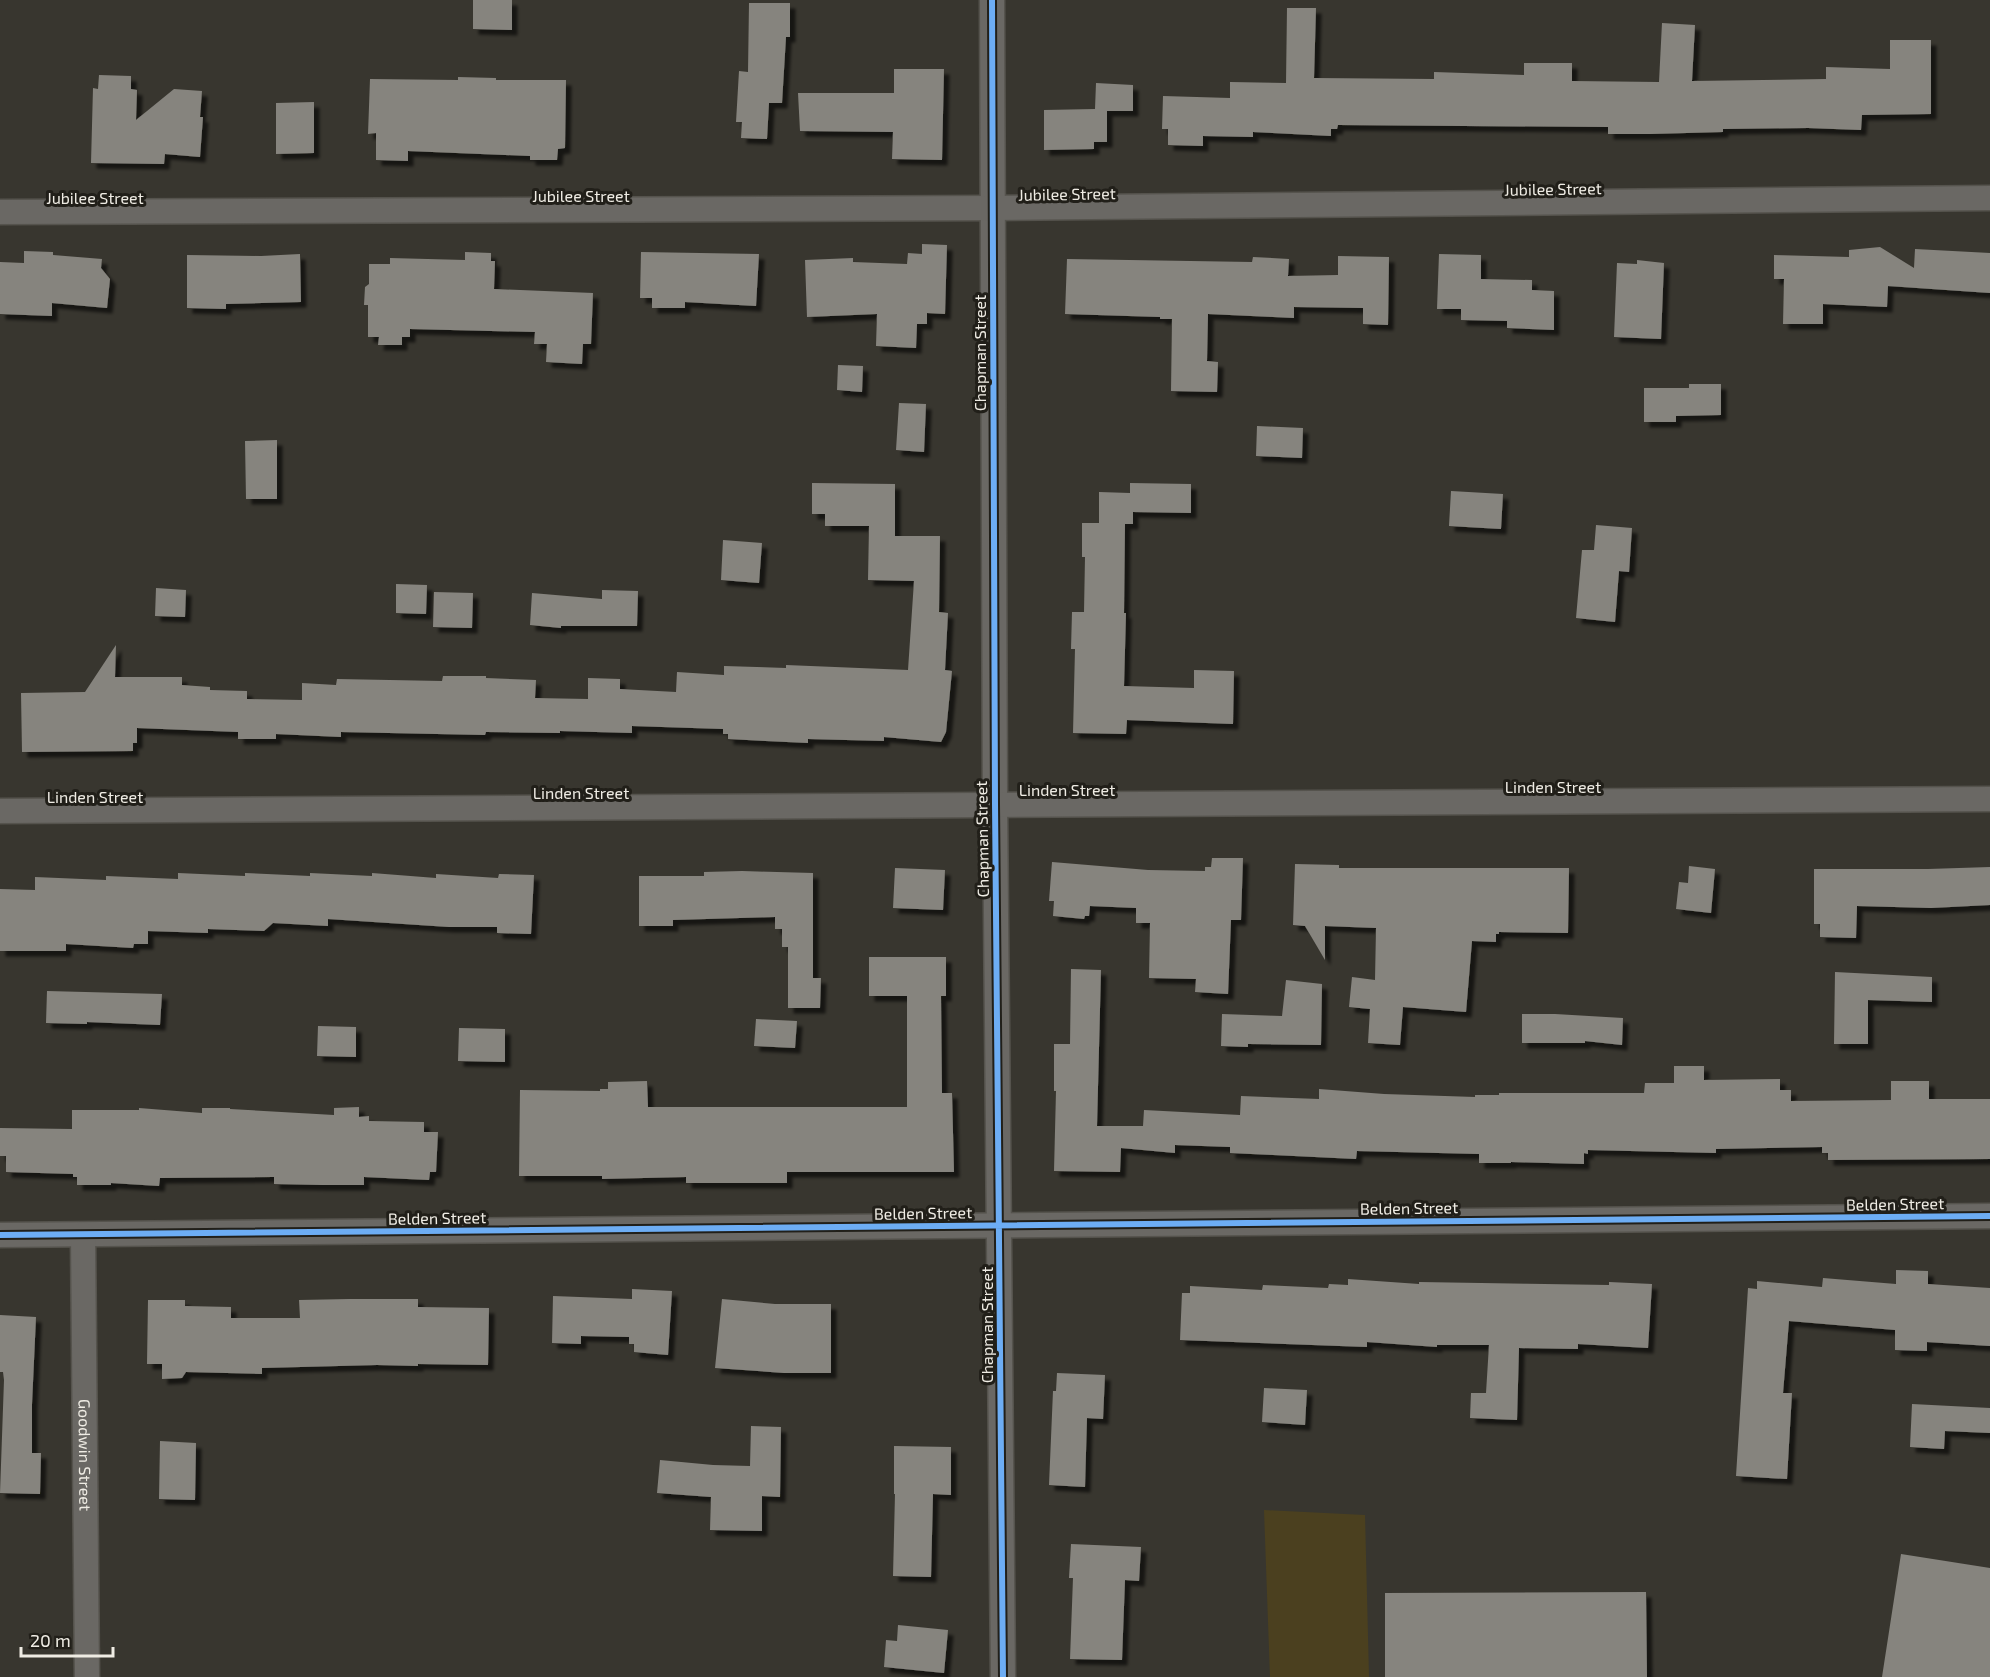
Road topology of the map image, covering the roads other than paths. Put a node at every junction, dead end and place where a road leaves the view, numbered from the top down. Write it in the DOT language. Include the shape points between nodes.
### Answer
graph roads {
  1 [pos="992,0"];
  2 [pos="1990,198"];
  3 [pos="992,208"];
  4 [pos="0,212"];
  5 [pos="1990,799"];
  6 [pos="995,804"];
  7 [pos="0,811"];
  8 [pos="1990,1216"];
  9 [pos="1000,1225"];
  10 [pos="0,1235"];
  11 [pos="82,1235"];
  12 [pos="87,1677"];
  13 [pos="1003,1677"];
  1 -- 3 [label="street, Chapman Street"];
  2 -- 3 [label="street, Jubilee Street"];
  3 -- 4 [label="street, Jubilee Street"];
  3 -- 6 [label="street, Chapman Street"];
  5 -- 6 [label="street, Linden Street"];
  6 -- 7 [label="street, Linden Street"];
  6 -- 9 [label="street, Chapman Street"];
  8 -- 9 [label="street, Belden Street"];
  9 -- 11 [label="street, Belden Street"];
  9 -- 13 [label="street, Chapman Street"];
  10 -- 11 [label="street, Belden Street"];
  11 -- 12 [label="street, Goodwin Street"];
}
